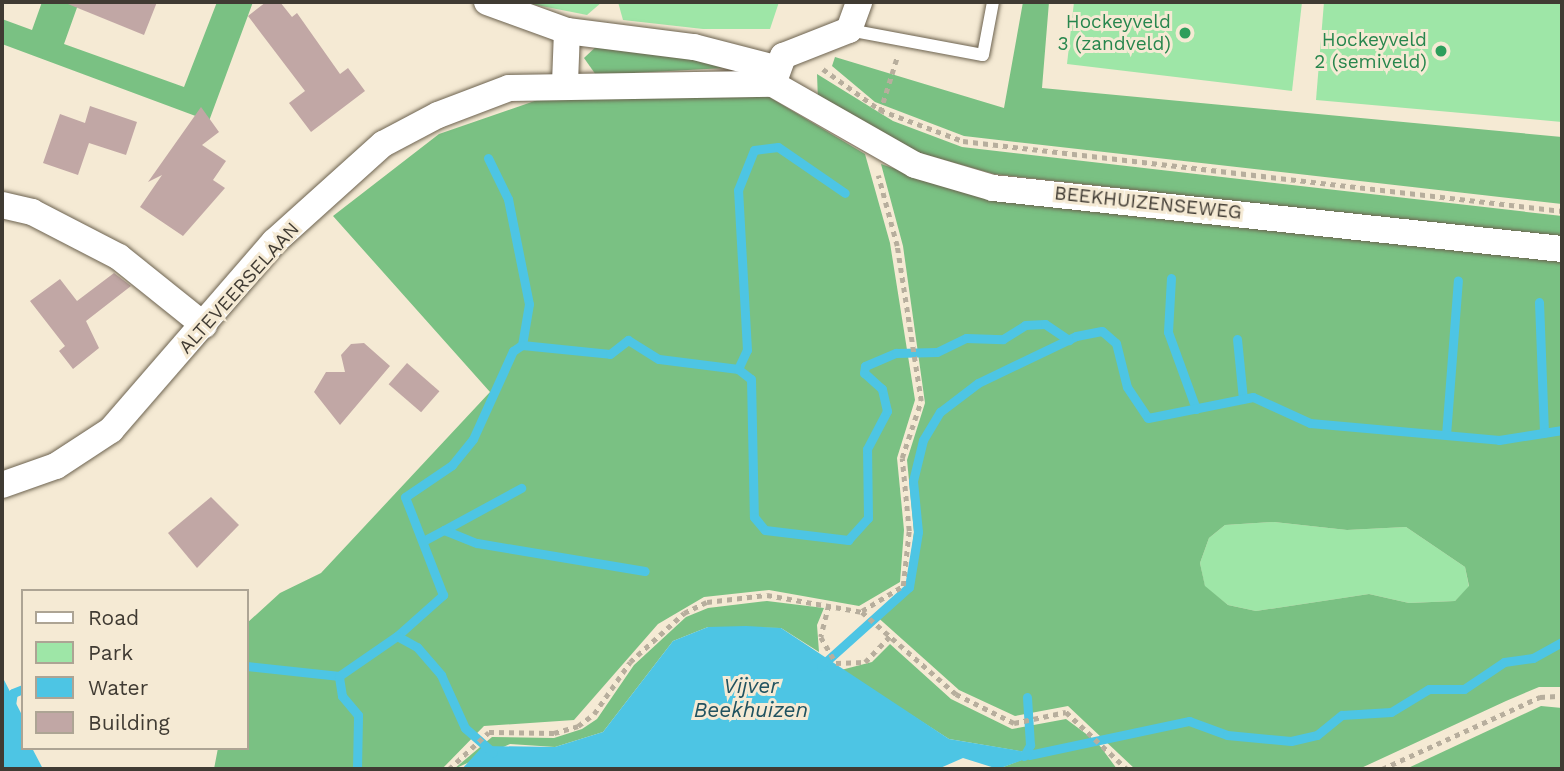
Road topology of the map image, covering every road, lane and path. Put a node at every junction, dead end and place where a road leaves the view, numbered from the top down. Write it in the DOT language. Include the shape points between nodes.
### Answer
graph roads {
  1 [pos="487,2"];
  2 [pos="859,2"];
  3 [pos="993,2"];
  4 [pos="849,30"];
  5 [pos="568,31"];
  6 [pos="903,37"];
  7 [pos="777,69"];
  8 [pos="565,83"];
  9 [pos="880,110"];
  10 [pos="870,143"];
  11 [pos="2,205"];
  12 [pos="1562,211"];
  13 [pos="1562,249"];
  14 [pos="204,325"];
  15 [pos="2,485"];
  16 [pos="830,605"];
  17 [pos="864,613"];
  18 [pos="890,636"];
  19 [pos="1562,696"];
  20 [pos="449,769"];
  21 [pos="1127,769"];
  22 [pos="1382,769"];
  1 -- 5 [label="street, BEEKHUIZENSEWEG"];
  2 -- 4 [label="street"];
  3 -- 6 [label="lane" via="983,55"];
  4 -- 6 [label="lane"];
  4 -- 7 [label="street"];
  5 -- 7 [label="street, BEEKHUIZENSEWEG" via="694,47"];
  5 -- 8 [label="street"];
  6 -- 9 [label="path"];
  7 -- 8 [label="street, ALTEVEERSELAAN"];
  7 -- 9 [label="path, BEEKHUIZENSEWEG" via="819,65"];
  7 -- 10 [label="street, BEEKHUIZENSEWEG"];
  8 -- 14 [label="street, ALTEVEERSELAAN" via="509,88 383,144 274,242"];
  9 -- 10 [label="path"];
  9 -- 12 [label="path, BEEKHUIZENSEWEG" via="963,141"];
  10 -- 13 [label="street, BEEKHUIZENSEWEG" via="915,165 993,188"];
  10 -- 17 [label="path" via="897,246 920,401 902,458 909,531 903,586"];
  11 -- 14 [label="street" via="32,212 119,257"];
  14 -- 15 [label="street, ALTEVEERSELAAN" via="111,430 56,466"];
  16 -- 17 [label="path"];
  16 -- 18 [label="path" via="821,637 836,663 865,662"];
  16 -- 20 [label="path" via="767,595 707,602 662,629 578,726 554,733 489,732"];
  17 -- 18 [label="path"];
  18 -- 21 [label="path" via="956,694 1013,723 1066,712 1099,737 1107,752"];
  19 -- 22 [label="path" via="1540,697"];
}
